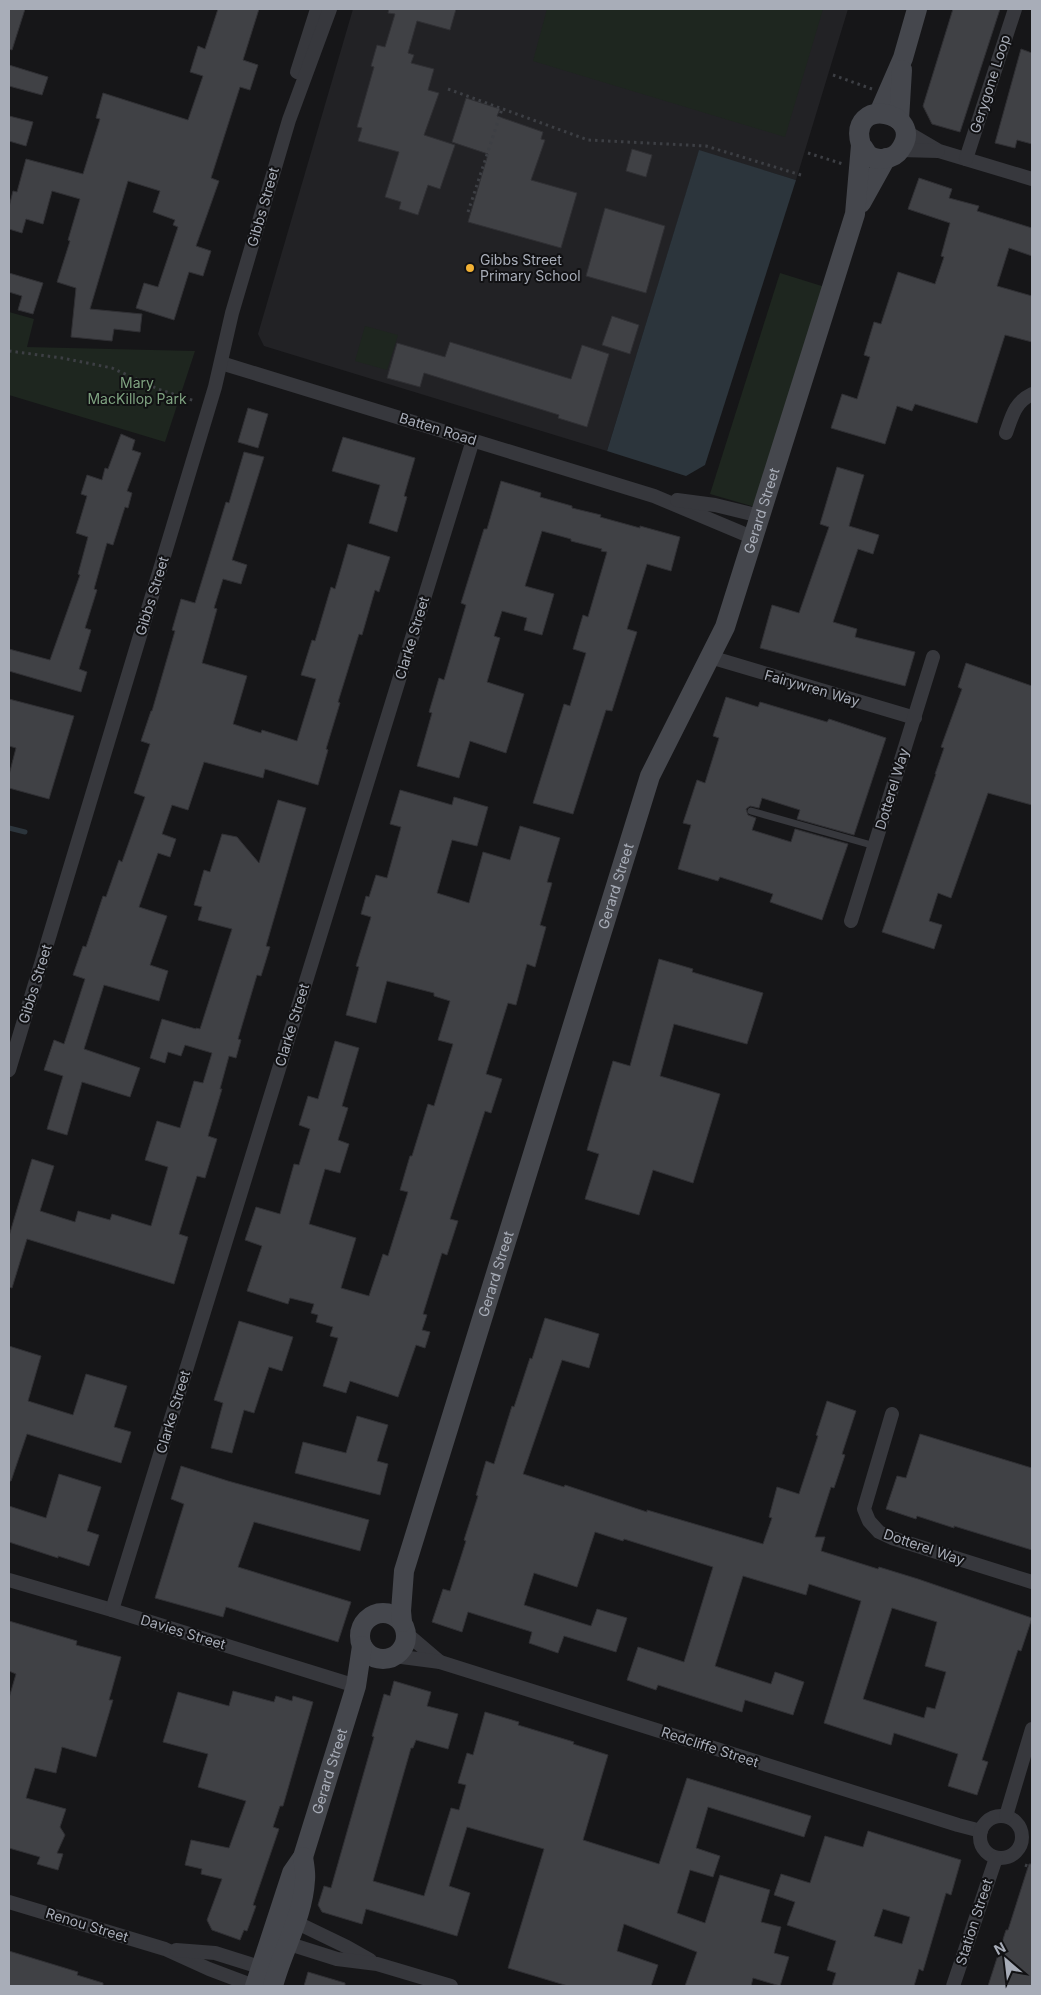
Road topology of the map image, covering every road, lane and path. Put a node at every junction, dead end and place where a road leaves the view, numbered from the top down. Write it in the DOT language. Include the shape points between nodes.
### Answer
graph roads {
  1 [pos="317,9"];
  2 [pos="330,9"];
  3 [pos="917,9"];
  4 [pos="1014,9"];
  5 [pos="903,58"];
  6 [pos="832,75"];
  7 [pos="448,89"];
  8 [pos="875,90"];
  9 [pos="502,108"];
  10 [pos="879,112"];
  11 [pos="288,120"];
  12 [pos="902,126"];
  13 [pos="861,145"];
  14 [pos="939,150"];
  15 [pos="808,154"];
  16 [pos="893,154"];
  17 [pos="966,159"];
  18 [pos="851,166"];
  19 [pos="801,175"];
  20 [pos="1032,179"];
  21 [pos="468,212"];
  22 [pos="855,214"];
  23 [pos="9,351"];
  24 [pos="221,363"];
  25 [pos="1032,394"];
  26 [pos="198,401"];
  27 [pos="1006,432"];
  28 [pos="473,440"];
  29 [pos="654,496"];
  30 [pos="760,516"];
  31 [pos="754,538"];
  32 [pos="710,657"];
  33 [pos="934,658"];
  34 [pos="915,718"];
  35 [pos="751,811"];
  36 [pos="875,846"];
  37 [pos="851,921"];
  38 [pos="9,1070"];
  39 [pos="892,1414"];
  40 [pos="404,1571"];
  41 [pos="9,1580"];
  42 [pos="1032,1582"];
  43 [pos="112,1610"];
  44 [pos="373,1615"];
  45 [pos="404,1628"];
  46 [pos="362,1646"];
  47 [pos="388,1657"];
  48 [pos="440,1662"];
  49 [pos="356,1686"];
  50 [pos="1032,1729"];
  51 [pos="1006,1816"];
  52 [pos="981,1831"];
  53 [pos="1027,1845"];
  54 [pos="996,1858"];
  55 [pos="1025,1865"];
  56 [pos="1032,1868"];
  57 [pos="9,1902"];
  58 [pos="287,1918"];
  59 [pos="280,1941"];
  60 [pos="165,1949"];
  61 [pos="377,1964"];
  62 [pos="264,1980"];
  63 [pos="451,1986"];
  64 [pos="954,1986"];
  1 -- 11 [label="street, Gibbs Street" via="297,71"];
  2 -- 11 [label="street, Gibbs Street"];
  3 -- 5 [label="street"];
  4 -- 17 [label="street, Gerygone Loop"];
  5 -- 10 [label="street"];
  5 -- 12 [label="street"];
  6 -- 8 [label="path"];
  7 -- 9 [label="path"];
  9 -- 19 [label="path" via="588,140 706,146"];
  9 -- 21 [label="path"];
  10 -- 12 [label="street" via="888,113"];
  10 -- 13 [label="street" via="862,124"];
  11 -- 24 [label="street, Gibbs Street" via="234,306"];
  12 -- 14 [label="street"];
  12 -- 16 [label="street" via="906,137"];
  13 -- 16 [label="street" via="877,159"];
  13 -- 22 [label="street, Gerard Street"];
  14 -- 16 [label="street"];
  14 -- 17 [label="street"];
  15 -- 18 [label="path"];
  16 -- 22 [label="street, Gerard Street"];
  17 -- 20 [label="street"];
  22 -- 30 [label="street, Gerard Street"];
  23 -- 26 [label="path" via="112,368 158,389"];
  24 -- 28 [label="street, Batten Road"];
  24 -- 38 [label="street, Gibbs Street"];
  25 -- 27 [label="street" via="1020,401"];
  28 -- 29 [label="street, Batten Road"];
  28 -- 43 [label="street, Clarke Street"];
  29 -- 30 [label="street, Batten Road"];
  29 -- 31 [label="street, Batten Road"];
  30 -- 31 [label="street, Gerard Street"];
  31 -- 32 [label="street, Gerard Street" via="725,627"];
  32 -- 34 [label="street, Fairywren Way"];
  32 -- 40 [label="street, Gerard Street" via="650,776"];
  33 -- 34 [label="street, Dotterel Way"];
  34 -- 36 [label="street, Dotterel Way"];
  35 -- 36 [label="lane"];
  36 -- 37 [label="street, Dotterel Way"];
  39 -- 42 [label="street, Dotterel Way" via="864,1509 878,1532"];
  40 -- 44 [label="street, Gerard Street"];
  40 -- 45 [label="street, Gerard Street"];
  41 -- 43 [label="street, Davies Street"];
  43 -- 49 [label="street, Davies Street"];
  44 -- 45 [label="street" via="389,1614 396,1617"];
  44 -- 46 [label="street" via="362,1625"];
  45 -- 47 [label="street" via="406,1639 403,1646"];
  45 -- 48 [label="street, Redcliffe Street"];
  46 -- 47 [label="street" via="371,1655"];
  46 -- 49 [label="street, Gerard Street"];
  47 -- 48 [label="street, Redcliffe Street"];
  47 -- 49 [label="street, Gerard Street"];
  48 -- 52 [label="street, Redcliffe Street"];
  49 -- 58 [label="street, Gerard Street" via="303,1857 306,1880"];
  50 -- 51 [label="street"];
  51 -- 52 [label="street" via="994,1817"];
  51 -- 53 [label="street" via="1018,1824"];
  52 -- 54 [label="street" via="984,1851"];
  53 -- 54 [label="street" via="1012,1856"];
  54 -- 64 [label="street, Station Street"];
  55 -- 56 [label="path"];
  57 -- 60 [label="street, Renou Street"];
  58 -- 59 [label="street, Gerard Street"];
  58 -- 61 [label="street"];
  59 -- 61 [label="street" via="337,1958"];
  59 -- 62 [label="street, Gerard Street"];
  60 -- 62 [label="street, Renou Street" via="209,1970"];
  60 -- 62 [label="street, Renou Street" via="215,1953"];
  61 -- 63 [label="street"];
}
